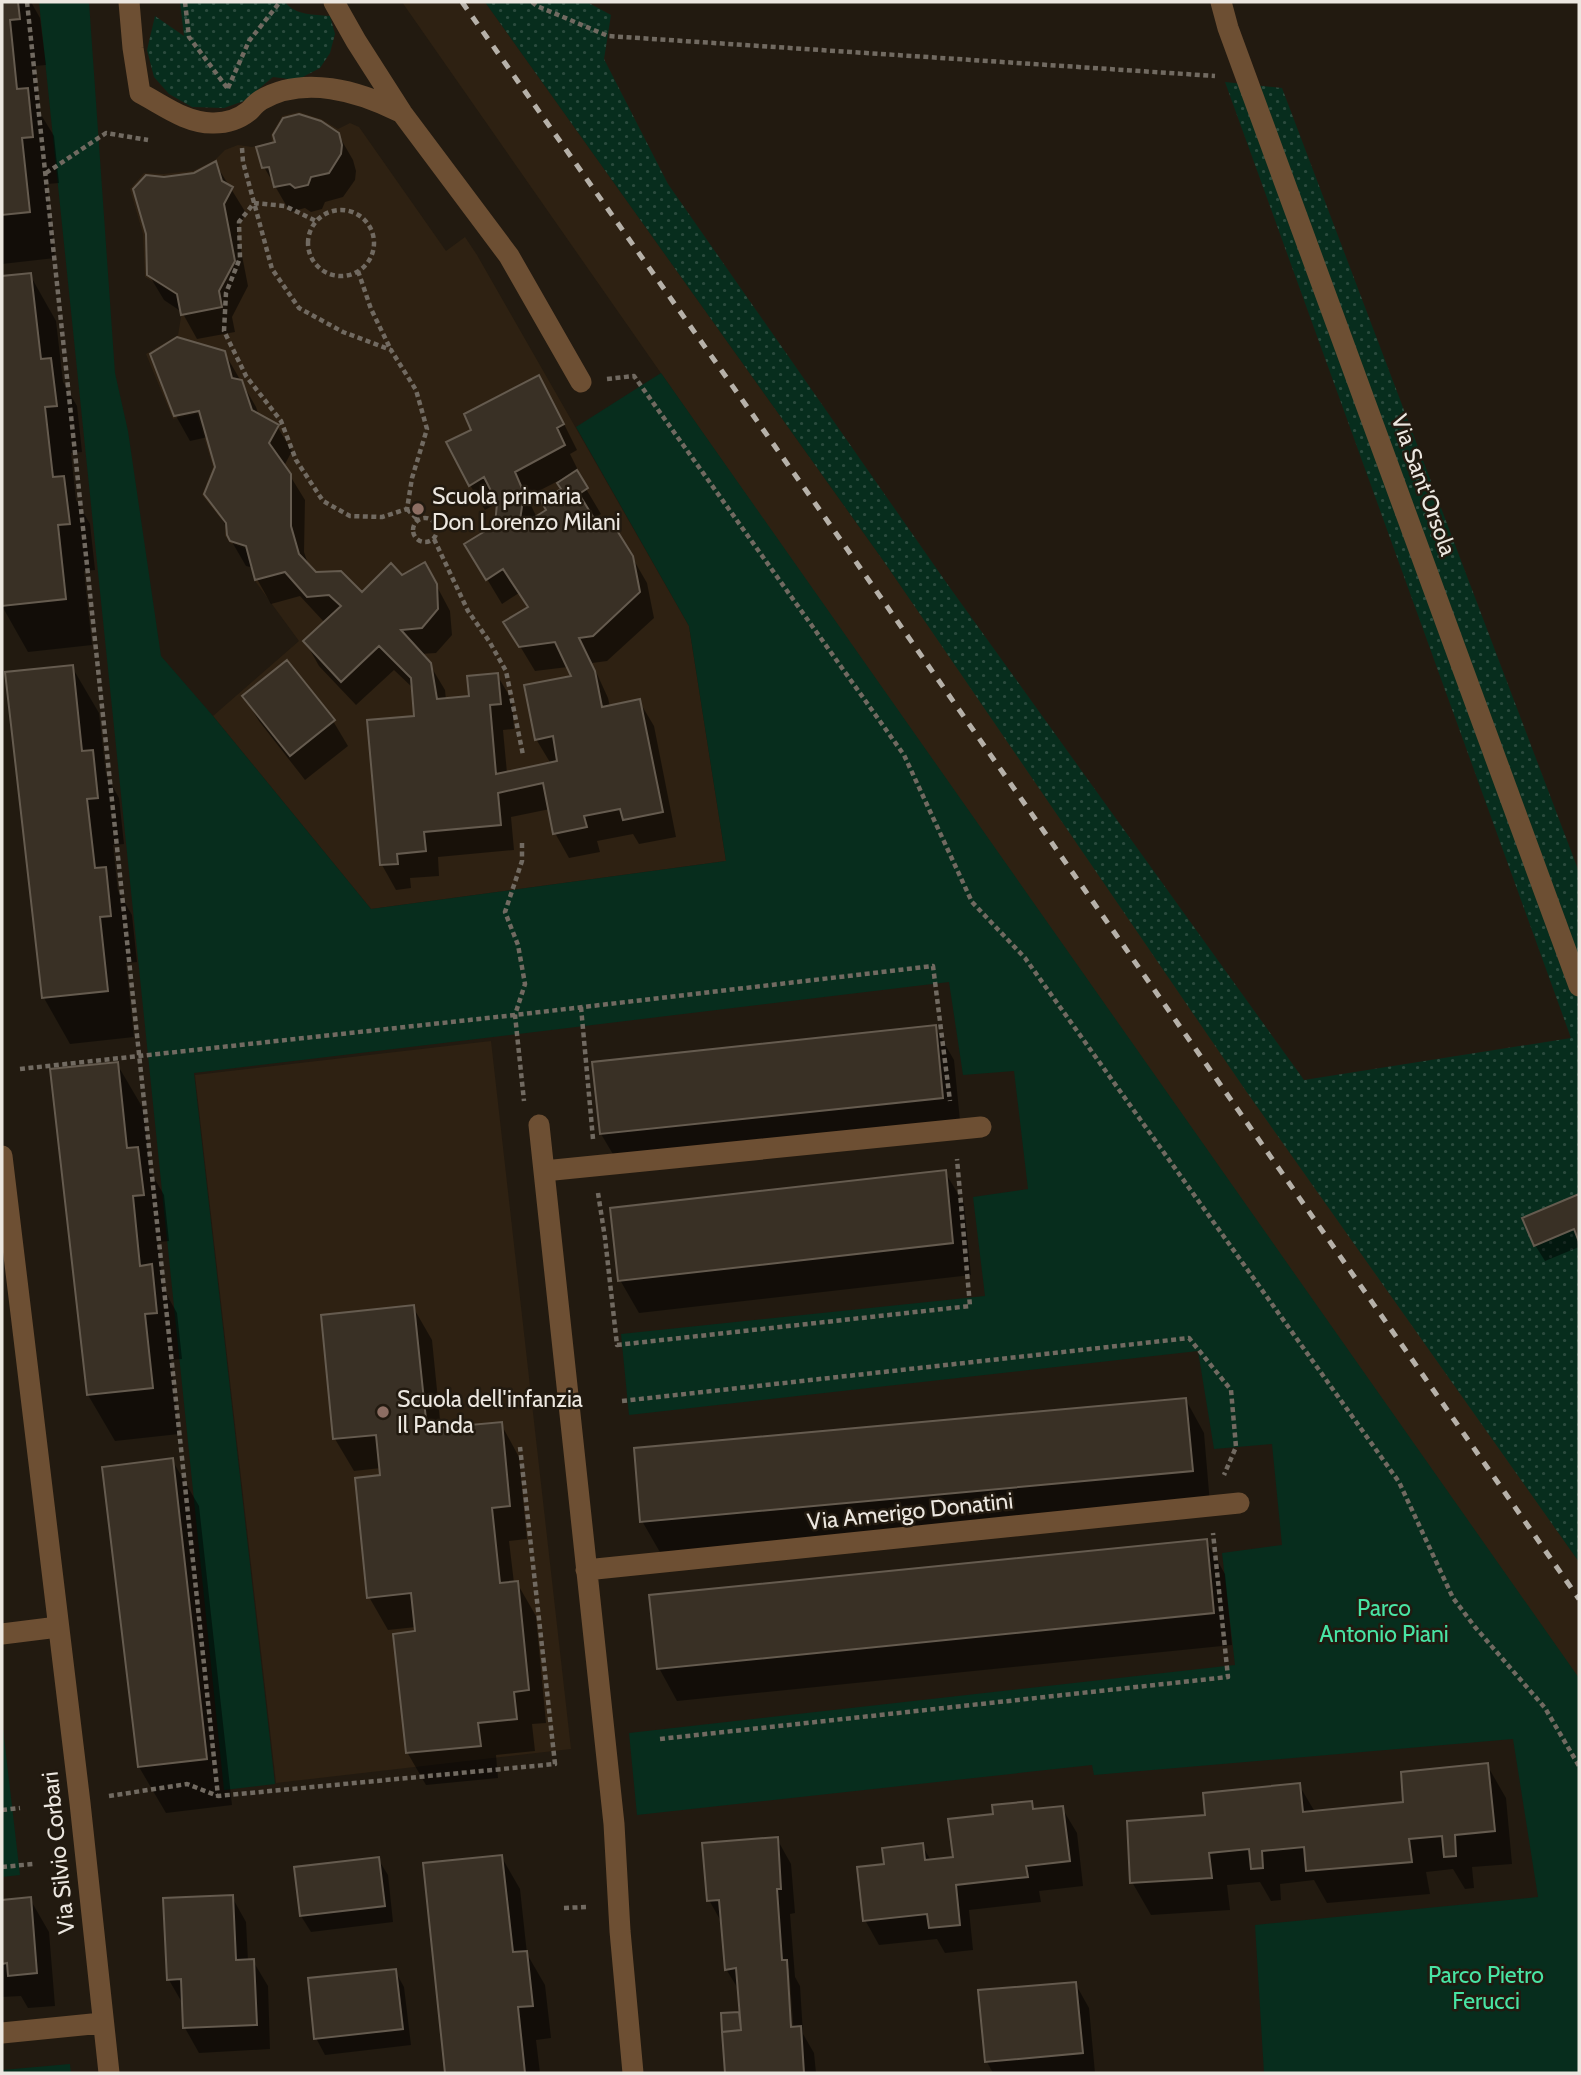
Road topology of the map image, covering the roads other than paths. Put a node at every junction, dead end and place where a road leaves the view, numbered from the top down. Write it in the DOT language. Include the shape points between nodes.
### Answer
graph roads {
  1 [pos="129,2"];
  2 [pos="334,2"];
  3 [pos="1221,2"];
  4 [pos="402,113"];
  5 [pos="581,382"];
  6 [pos="1579,986"];
  7 [pos="532,1118"];
  8 [pos="981,1127"];
  9 [pos="2,1156"];
  10 [pos="544,1171"];
  11 [pos="6,1236"];
  12 [pos="1239,1503"];
  13 [pos="586,1570"];
  14 [pos="58,1627"];
  15 [pos="2,1634"];
  16 [pos="102,2022"];
  17 [pos="2,2033"];
  18 [pos="109,2073"];
  19 [pos="633,2073"];
  1 -- 4 [label="street" via="140,93 178,114 201,122 234,121 258,102 294,89 348,90"];
  2 -- 4 [label="street"];
  3 -- 6 [label="street, Via Sant'Orsola"];
  4 -- 5 [label="street" via="509,256"];
  7 -- 10 [label="street"];
  8 -- 10 [label="street"];
  9 -- 11 [label="street, Via Silvio Corbari"];
  10 -- 13 [label="street"];
  11 -- 14 [label="street, Via Silvio Corbari"];
  12 -- 13 [label="street, Via Amerigo Donatini"];
  13 -- 19 [label="street" via="614,1824"];
  14 -- 15 [label="street"];
  14 -- 16 [label="street, Via Silvio Corbari"];
  16 -- 17 [label="street"];
  16 -- 18 [label="street, Via Silvio Corbari"];
}
